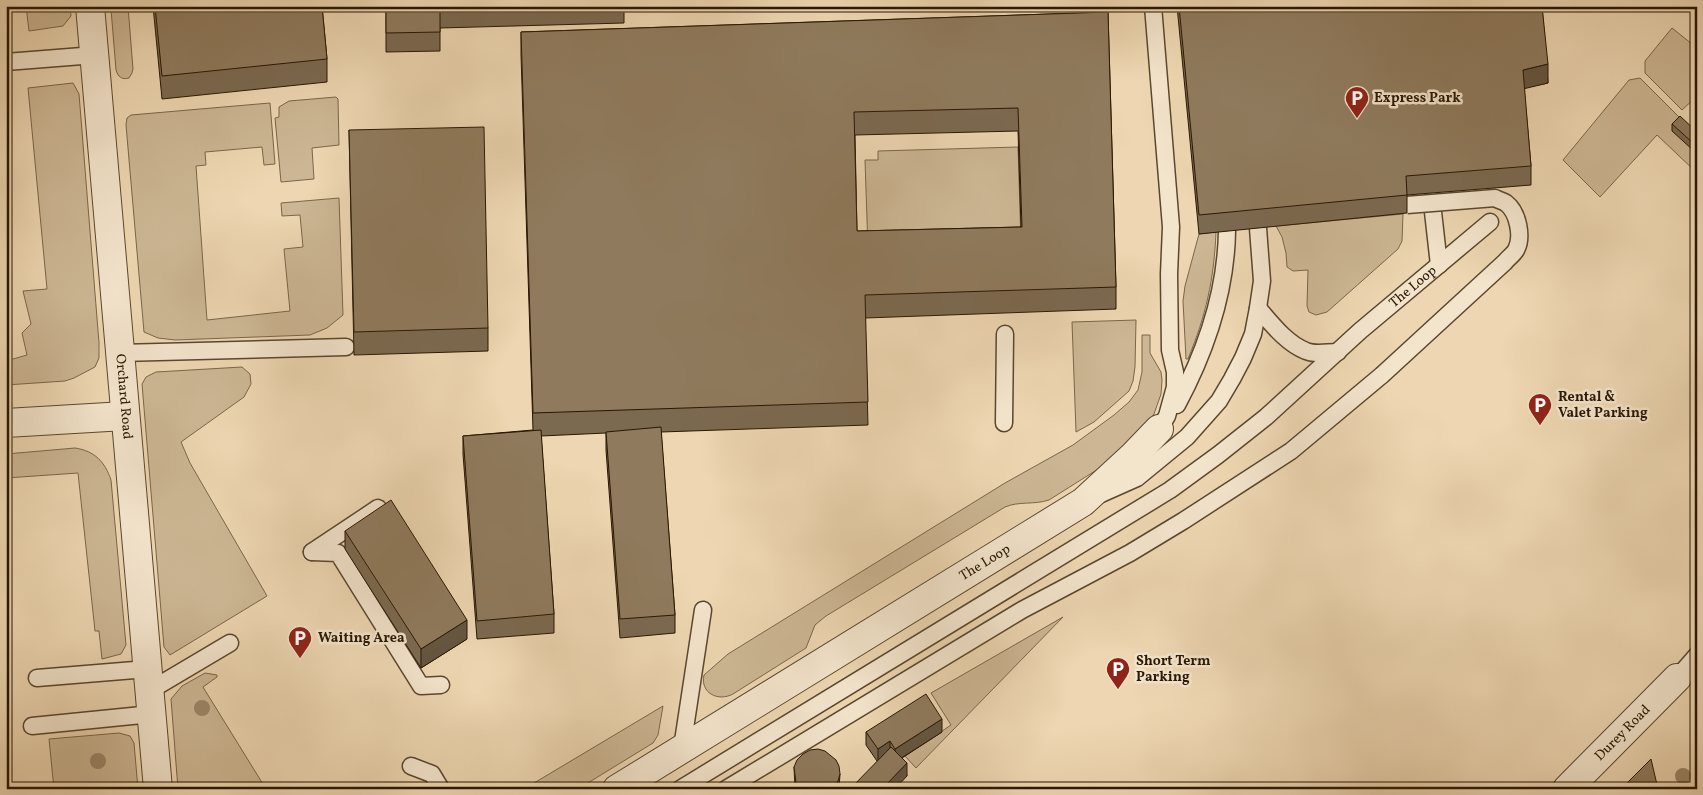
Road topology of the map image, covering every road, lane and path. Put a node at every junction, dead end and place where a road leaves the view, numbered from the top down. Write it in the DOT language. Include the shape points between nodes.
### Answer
graph roads {
  1 [pos="90,6"];
  2 [pos="1153,6"];
  3 [pos="95,55"];
  4 [pos="6,62"];
  5 [pos="1407,205"];
  6 [pos="1433,212"];
  7 [pos="1490,222"];
  8 [pos="1258,228"];
  9 [pos="1226,231"];
  10 [pos="1439,264"];
  11 [pos="1258,308"];
  12 [pos="1005,334"];
  13 [pos="346,347"];
  14 [pos="1338,352"];
  15 [pos="120,353"];
  16 [pos="125,416"];
  17 [pos="6,423"];
  18 [pos="1004,423"];
  19 [pos="1159,429"];
  20 [pos="1083,502"];
  21 [pos="378,508"];
  22 [pos="703,610"];
  23 [pos="230,643"];
  24 [pos="1697,655"];
  25 [pos="1687,670"];
  26 [pos="36,678"];
  27 [pos="440,685"];
  28 [pos="149,692"];
  29 [pos="32,726"];
  30 [pos="682,748"];
  31 [pos="411,766"];
  32 [pos="158,789"];
  33 [pos="441,789"];
  34 [pos="616,789"];
  35 [pos="680,789"];
  36 [pos="726,789"];
  37 [pos="1568,789"];
  1 -- 3 [label="street, Orchard Road"];
  2 -- 19 [label="lane" via="1171,227 1170,350 1175,372 1169,410"];
  3 -- 4 [label="lane"];
  3 -- 15 [label="street, Orchard Road"];
  5 -- 36 [label="lane, bridge" via="1495,198 1506,203 1520,231 1516,251 1382,375 1291,451 1183,522 1022,610"];
  6 -- 10 [label="lane"];
  7 -- 10 [label="lane, The Loop"];
  8 -- 11 [label="lane" via="1262,281"];
  9 -- 19 [label="lane, The Loop" via="1222,287 1213,321 1194,373"];
  10 -- 14 [label="lane, The Loop"];
  11 -- 14 [label="lane" via="1289,340 1306,351"];
  11 -- 20 [label="lane" via="1244,358 1219,401 1187,438 1137,478"];
  12 -- 18 [label="lane"];
  13 -- 15 [label="lane"];
  14 -- 35 [label="lane, The Loop" via="1266,417 1170,490"];
  15 -- 16 [label="street, Orchard Road"];
  16 -- 17 [label="street"];
  16 -- 28 [label="street, Orchard Road"];
  19 -- 20 [label="street, The Loop"];
  20 -- 30 [label="street, The Loop"];
  21 -- 27 [label="lane" via="312,552 338,553 421,686"];
  22 -- 30 [label="lane"];
  23 -- 28 [label="lane"];
  24 -- 25 [label="lane"];
  25 -- 37 [label="street, Durey Road"];
  26 -- 28 [label="lane"];
  28 -- 29 [label="lane"];
  28 -- 32 [label="street, Orchard Road"];
  30 -- 34 [label="street, The Loop"];
  31 -- 33 [label="lane" via="432,774"];
}
